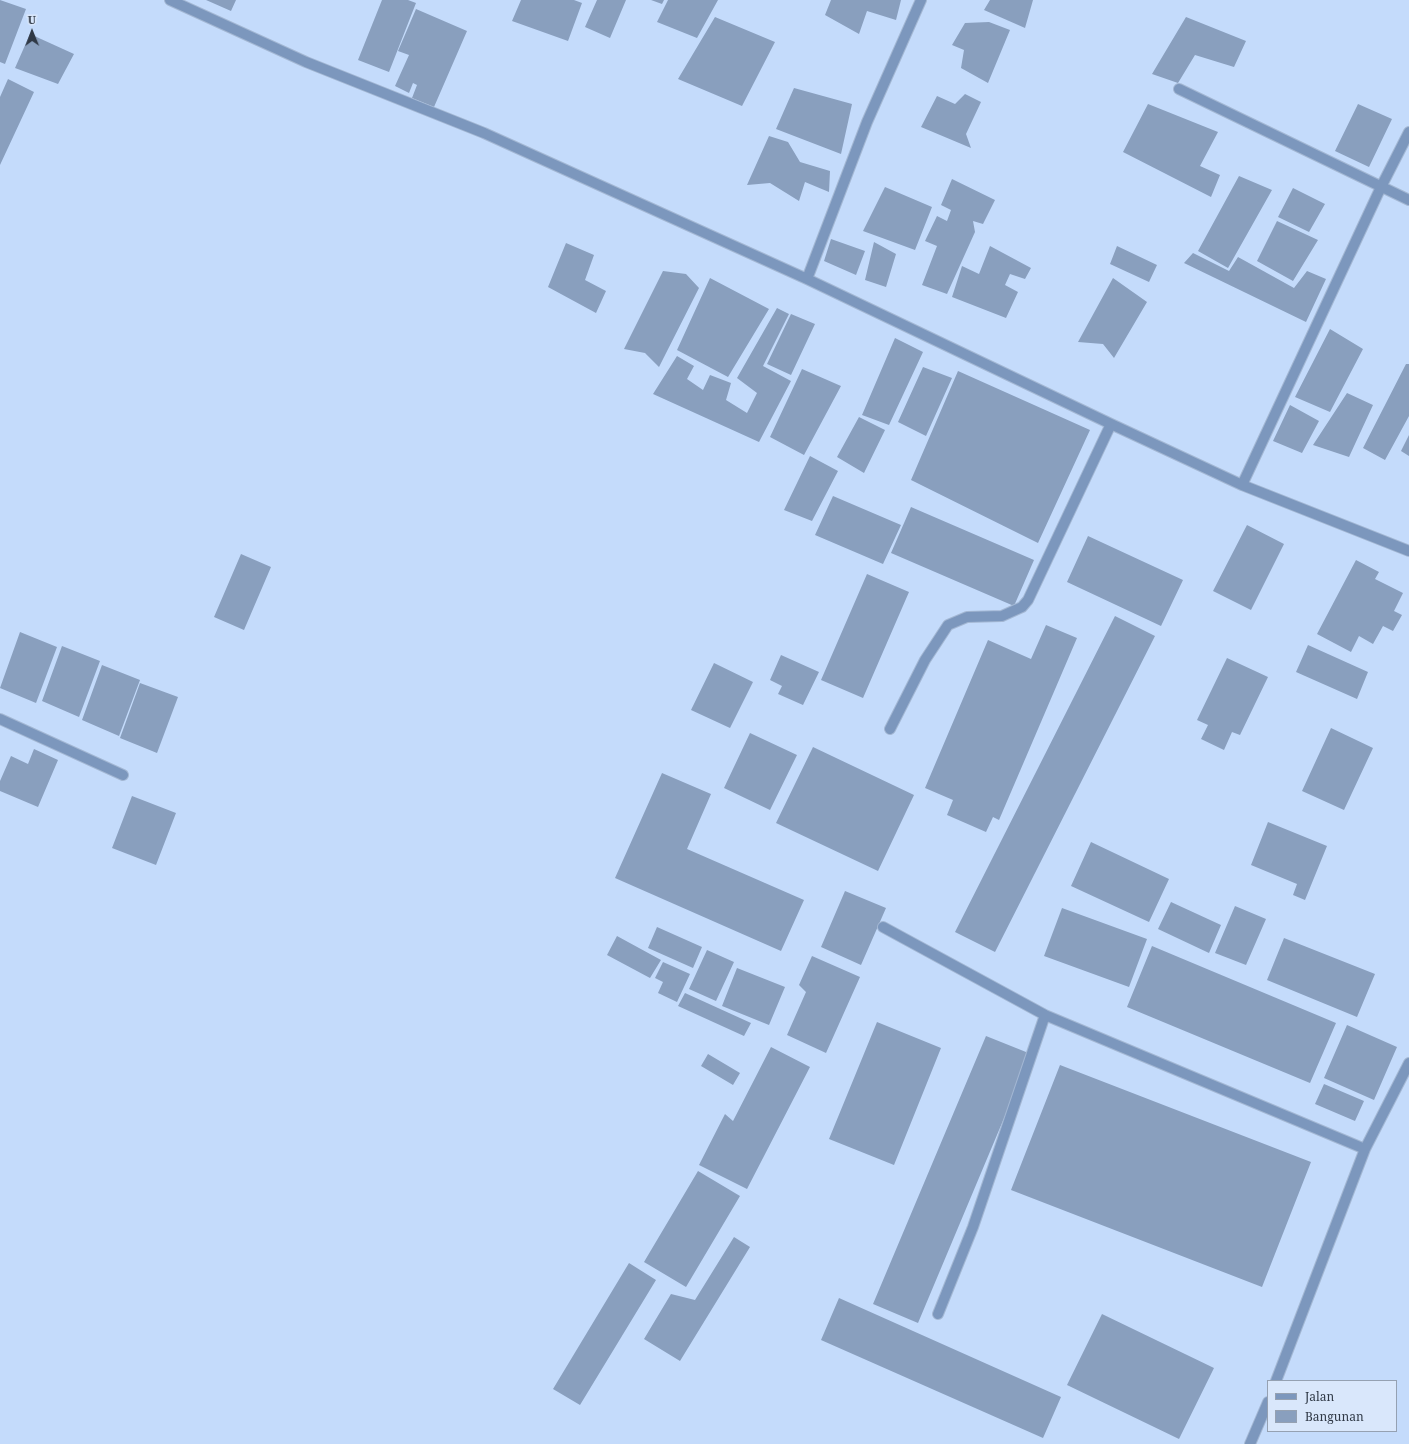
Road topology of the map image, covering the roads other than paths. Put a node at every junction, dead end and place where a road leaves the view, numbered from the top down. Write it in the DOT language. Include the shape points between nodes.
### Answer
graph roads {
  1 [pos="170,0"];
  2 [pos="921,0"];
  3 [pos="1179,89"];
  4 [pos="1409,132"];
  5 [pos="1381,187"];
  6 [pos="1409,200"];
  7 [pos="807,279"];
  8 [pos="1111,424"];
  9 [pos="1242,485"];
  10 [pos="1409,551"];
  11 [pos="0,719"];
  12 [pos="890,729"];
  13 [pos="123,775"];
  14 [pos="883,927"];
  15 [pos="1046,1015"];
  16 [pos="1409,1063"];
  17 [pos="1365,1149"];
  18 [pos="938,1314"];
  19 [pos="1276,1380"];
  20 [pos="1267,1404"];
  21 [pos="1250,1444"];
  1 -- 7 [label="street" via="306,62 484,133"];
  2 -- 7 [label="street" via="867,122"];
  3 -- 5 [label="street"];
  4 -- 5 [label="street"];
  5 -- 6 [label="street"];
  5 -- 9 [label="street"];
  7 -- 8 [label="street"];
  8 -- 9 [label="street"];
  8 -- 12 [label="street" via="1028,600 1002,616 967,617 948,625 925,660"];
  9 -- 10 [label="street"];
  11 -- 13 [label="street"];
  14 -- 15 [label="street"];
  15 -- 17 [label="street"];
  15 -- 18 [label="street" via="973,1227"];
  16 -- 17 [label="street"];
  17 -- 19 [label="street"];
  20 -- 21 [label="street"];
}
